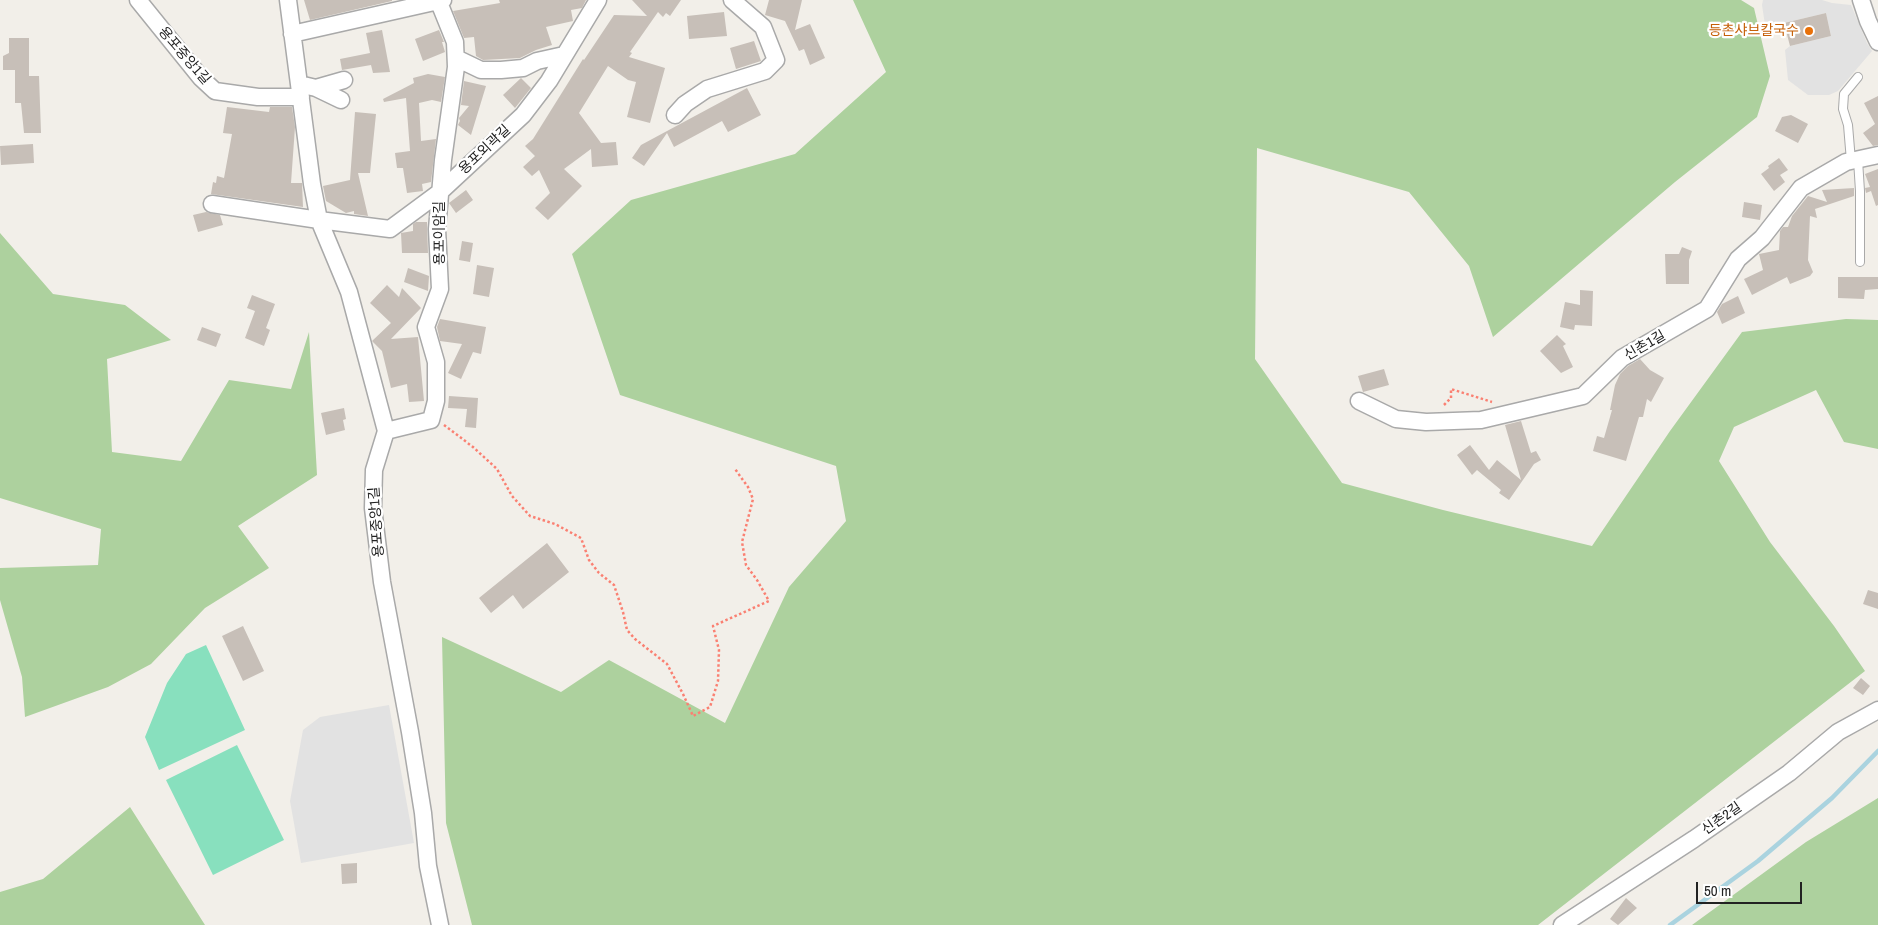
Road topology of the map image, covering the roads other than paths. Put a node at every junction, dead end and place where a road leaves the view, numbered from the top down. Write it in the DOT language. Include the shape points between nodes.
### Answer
graph roads {
  1 [pos="138,0"];
  2 [pos="288,0"];
  3 [pos="440,0"];
  4 [pos="598,0"];
  5 [pos="732,0"];
  6 [pos="1862,0"];
  7 [pos="292,34"];
  8 [pos="1878,42"];
  9 [pos="564,55"];
  10 [pos="456,58"];
  11 [pos="1858,77"];
  12 [pos="344,80"];
  13 [pos="316,88"];
  14 [pos="300,91"];
  15 [pos="341,100"];
  16 [pos="674,115"];
  17 [pos="1878,155"];
  18 [pos="1855,161"];
  19 [pos="440,192"];
  20 [pos="212,204"];
  21 [pos="319,220"];
  22 [pos="1860,262"];
  23 [pos="1359,401"];
  24 [pos="386,431"];
  25 [pos="1878,710"];
  26 [pos="440,925"];
  27 [pos="1562,925"];
  1 -- 14 [label="street, 용포중앙1길" via="216,92 258,97"];
  2 -- 7 [label="street"];
  3 -- 7 [label="street"];
  3 -- 10 [label="street, 용포이암길" via="455,42"];
  4 -- 9 [label="street, 용포외곽길"];
  5 -- 16 [label="street" via="763,27 776,60 765,71 707,89"];
  6 -- 8 [label="street"];
  7 -- 14 [label="street"];
  9 -- 10 [label="street" via="523,68 501,70 481,70"];
  9 -- 19 [label="street, 용포외곽길" via="549,81 523,114"];
  10 -- 19 [label="street, 용포이암길"];
  11 -- 18 [label="lane" via="1844,94 1843,109"];
  12 -- 13 [label="street"];
  13 -- 14 [label="street, 용포중앙1길"];
  13 -- 15 [label="street, 용포중앙1길"];
  14 -- 21 [label="street"];
  17 -- 18 [label="street, 신촌1길"];
  18 -- 22 [label="lane" via="1860,191"];
  18 -- 23 [label="street, 신촌1길" via="1846,162 1801,188 1762,238 1738,259 1707,308 1622,358 1583,396 1482,420 1426,422 1396,419"];
  19 -- 21 [label="street, 용포외곽길" via="390,229"];
  19 -- 24 [label="street, 용포이암길" via="437,229 440,289 426,327 436,362 436,401 431,420"];
  20 -- 21 [label="street"];
  21 -- 24 [label="street" via="349,292"];
  24 -- 26 [label="street, 용포중앙1길" via="374,470 373,508 382,582 410,732 428,866"];
  25 -- 27 [label="street, 신촌2길" via="1838,732 1789,773"];
}
